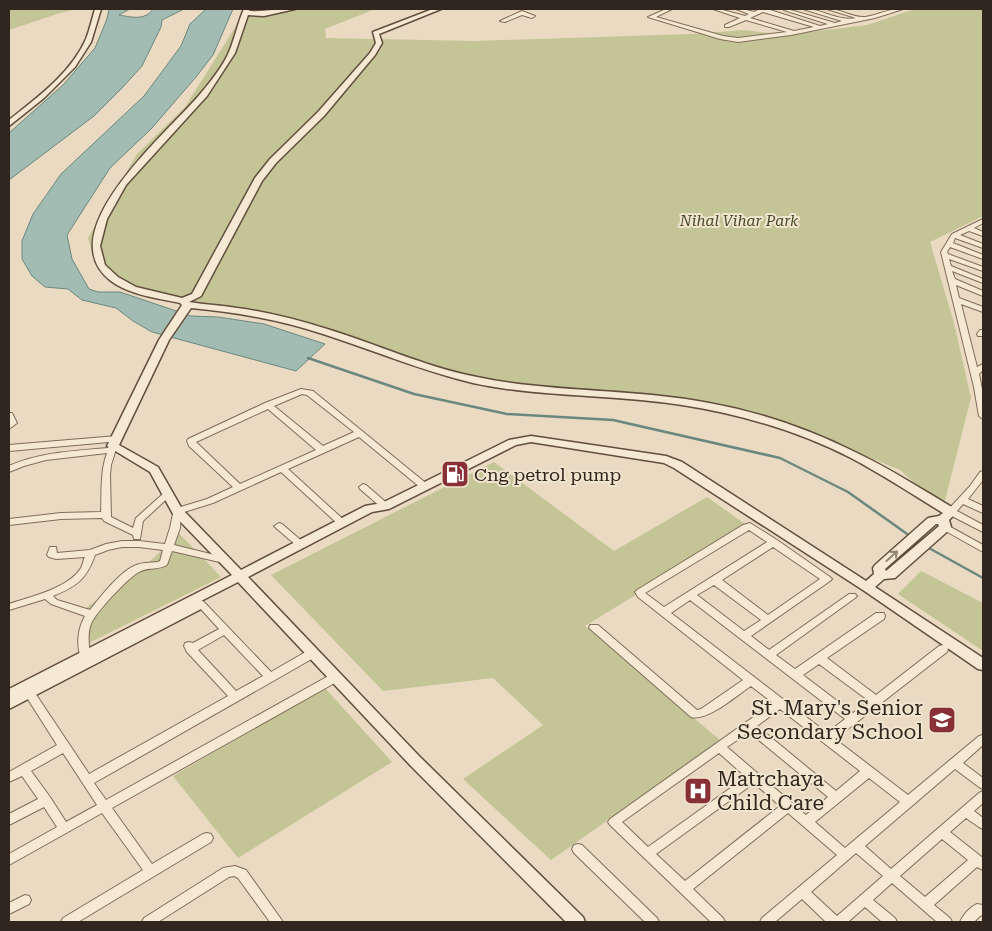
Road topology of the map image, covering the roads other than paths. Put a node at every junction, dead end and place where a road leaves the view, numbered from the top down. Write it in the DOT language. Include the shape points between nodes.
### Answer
graph roads {
  1 [pos="98,9"];
  2 [pos="292,9"];
  3 [pos="438,9"];
  4 [pos="670,9"];
  5 [pos="715,9"];
  6 [pos="738,9"];
  7 [pos="763,9"];
  8 [pos="781,9"];
  9 [pos="805,9"];
  10 [pos="829,9"];
  11 [pos="851,9"];
  12 [pos="873,9"];
  13 [pos="899,9"];
  14 [pos="246,11"];
  15 [pos="887,13"];
  16 [pos="754,14"];
  17 [pos="532,16"];
  18 [pos="876,16"];
  19 [pos="746,18"];
  20 [pos="864,19"];
  21 [pos="502,20"];
  22 [pos="849,22"];
  23 [pos="836,25"];
  24 [pos="727,26"];
  25 [pos="823,27"];
  26 [pos="795,33"];
  27 [pos="9,124"];
  28 [pos="982,222"];
  29 [pos="968,228"];
  30 [pos="983,234"];
  31 [pos="954,235"];
  32 [pos="948,244"];
  33 [pos="983,246"];
  34 [pos="945,255"];
  35 [pos="983,257"];
  36 [pos="948,267"];
  37 [pos="983,269"];
  38 [pos="952,281"];
  39 [pos="983,281"];
  40 [pos="983,294"];
  41 [pos="956,299"];
  42 [pos="186,305"];
  43 [pos="983,310"];
  44 [pos="980,371"];
  45 [pos="981,388"];
  46 [pos="982,404"];
  47 [pos="268,405"];
  48 [pos="9,415"];
  49 [pos="983,416"];
  50 [pos="9,426"];
  51 [pos="360,433"];
  52 [pos="114,445"];
  53 [pos="9,448"];
  54 [pos="322,450"];
  55 [pos="282,468"];
  56 [pos="9,469"];
  57 [pos="983,474"];
  58 [pos="424,486"];
  59 [pos="363,487"];
  60 [pos="239,488"];
  61 [pos="973,488"];
  62 [pos="983,492"];
  63 [pos="168,495"];
  64 [pos="962,500"];
  65 [pos="385,506"];
  66 [pos="983,510"];
  67 [pos="177,511"];
  68 [pos="104,515"];
  69 [pos="9,522"];
  70 [pos="945,522"];
  71 [pos="342,523"];
  72 [pos="279,526"];
  73 [pos="983,530"];
  74 [pos="137,533"];
  75 [pos="774,542"];
  76 [pos="136,544"];
  77 [pos="300,544"];
  78 [pos="53,548"];
  79 [pos="168,549"];
  80 [pos="983,549"];
  81 [pos="92,553"];
  82 [pos="224,560"];
  83 [pos="881,574"];
  84 [pos="243,578"];
  85 [pos="715,580"];
  86 [pos="867,587"];
  87 [pos="46,595"];
  88 [pos="690,595"];
  89 [pos="852,596"];
  90 [pos="201,604"];
  91 [pos="9,607"];
  92 [pos="664,612"];
  93 [pos="91,614"];
  94 [pos="880,616"];
  95 [pos="768,620"];
  96 [pos="594,628"];
  97 [pos="225,630"];
  98 [pos="744,636"];
  99 [pos="190,648"];
  100 [pos="943,649"];
  101 [pos="313,653"];
  102 [pos="84,655"];
  103 [pos="769,655"];
  104 [pos="819,658"];
  105 [pos="983,665"];
  106 [pos="795,675"];
  107 [pos="270,677"];
  108 [pos="336,677"];
  109 [pos="751,680"];
  110 [pos="29,693"];
  111 [pos="9,695"];
  112 [pos="235,697"];
  113 [pos="877,701"];
  114 [pos="782,703"];
  115 [pos="9,704"];
  116 [pos="853,719"];
  117 [pos="750,726"];
  118 [pos="983,739"];
  119 [pos="827,740"];
  120 [pos="64,747"];
  121 [pos="720,748"];
  122 [pos="954,763"];
  123 [pos="23,769"];
  124 [pos="869,771"];
  125 [pos="9,777"];
  126 [pos="754,777"];
  127 [pos="87,781"];
  128 [pos="983,784"];
  129 [pos="983,796"];
  130 [pos="836,797"];
  131 [pos="46,800"];
  132 [pos="908,802"];
  133 [pos="104,806"];
  134 [pos="788,806"];
  135 [pos="966,811"];
  136 [pos="9,820"];
  137 [pos="806,822"];
  138 [pos="983,824"];
  139 [pos="64,829"];
  140 [pos="942,832"];
  141 [pos="208,838"];
  142 [pos="856,846"];
  143 [pos="578,849"];
  144 [pos="648,854"];
  145 [pos="845,855"];
  146 [pos="9,860"];
  147 [pos="980,862"];
  148 [pos="151,872"];
  149 [pos="892,876"];
  150 [pos="684,888"];
  151 [pos="802,892"];
  152 [pos="25,900"];
  153 [pos="865,900"];
  154 [pos="925,904"];
  155 [pos="9,909"];
  156 [pos="983,910"];
  157 [pos="67,922"];
  158 [pos="148,922"];
  159 [pos="277,922"];
  160 [pos="577,922"];
  161 [pos="653,922"];
  162 [pos="719,922"];
  163 [pos="766,922"];
  164 [pos="835,922"];
  165 [pos="839,922"];
  166 [pos="891,922"];
  167 [pos="946,922"];
  168 [pos="966,922"];
  1 -- 27 [label="street" via="88,42 75,61 41,97"];
  2 -- 14 [label="street" via="264,14"];
  3 -- 42 [label="street" via="375,33 379,42 373,54 258,180 199,291"];
  4 -- 26 [label="street" via="652,17 731,40"];
  5 -- 19 [label="street"];
  6 -- 16 [label="street"];
  7 -- 16 [label="street"];
  7 -- 25 [label="street"];
  8 -- 23 [label="street"];
  9 -- 22 [label="street"];
  10 -- 20 [label="street"];
  11 -- 18 [label="street"];
  12 -- 15 [label="street"];
  13 -- 15 [label="street"];
  14 -- 42 [label="street" via="232,53 204,94 122,184 103,219 96,246 101,266 115,279 133,289"];
  15 -- 18 [label="street"];
  16 -- 19 [label="street"];
  17 -- 21 [label="street" via="522,13"];
  18 -- 20 [label="street"];
  19 -- 24 [label="street"];
  19 -- 26 [label="street"];
  20 -- 22 [label="street"];
  22 -- 23 [label="street"];
  23 -- 25 [label="street"];
  25 -- 26 [label="street"];
  28 -- 29 [label="street"];
  29 -- 30 [label="street"];
  29 -- 31 [label="street"];
  31 -- 32 [label="street"];
  31 -- 33 [label="street"];
  32 -- 34 [label="street"];
  32 -- 35 [label="street"];
  34 -- 36 [label="street"];
  34 -- 37 [label="street"];
  36 -- 38 [label="street"];
  36 -- 39 [label="street"];
  38 -- 40 [label="street"];
  38 -- 41 [label="street"];
  41 -- 43 [label="street"];
  41 -- 44 [label="street"];
  42 -- 52 [label="street" via="164,340"];
  42 -- 70 [label="street" via="248,311 295,322 419,365 499,385 668,400 739,413 819,440 854,456"];
  44 -- 45 [label="street"];
  45 -- 46 [label="street"];
  46 -- 49 [label="street"];
  47 -- 51 [label="street" via="306,391"];
  47 -- 54 [label="street"];
  47 -- 60 [label="street" via="191,441"];
  48 -- 50 [label="street" via="14,423"];
  51 -- 54 [label="street"];
  51 -- 58 [label="street"];
  52 -- 53 [label="street"];
  52 -- 56 [label="street" via="45,457"];
  52 -- 63 [label="street" via="154,470"];
  52 -- 68 [label="street" via="107,465"];
  54 -- 55 [label="street"];
  55 -- 60 [label="street"];
  55 -- 71 [label="street"];
  57 -- 61 [label="street"];
  58 -- 65 [label="street"];
  58 -- 86 [label="street" via="521,440 546,440 666,460 690,471"];
  59 -- 65 [label="street"];
  60 -- 67 [label="street" via="194,508"];
  61 -- 62 [label="street"];
  61 -- 64 [label="street"];
  63 -- 67 [label="street"];
  63 -- 74 [label="street" via="140,520"];
  64 -- 66 [label="street"];
  64 -- 70 [label="street"];
  65 -- 71 [label="street" via="369,509"];
  65 -- 84 [label="street" via="374,515"];
  67 -- 79 [label="street"];
  67 -- 82 [label="street"];
  68 -- 69 [label="street"];
  68 -- 74 [label="street"];
  70 -- 73 [label="street"];
  70 -- 80 [label="street"];
  70 -- 83 [label="street" via="911,558 890,575"];
  83 -- 70 [label="street, one-way" via="879,568 932,521"];
  71 -- 77 [label="street"];
  72 -- 77 [label="street"];
  74 -- 76 [label="street"];
  75 -- 85 [label="street"];
  75 -- 92 [label="street" via="754,528 746,527 640,592"];
  75 -- 95 [label="street" via="828,579"];
  76 -- 79 [label="street"];
  76 -- 81 [label="street" via="108,547"];
  77 -- 84 [label="street"];
  78 -- 81 [label="street" via="52,555 56,556"];
  79 -- 82 [label="street"];
  79 -- 93 [label="street" via="162,565 135,570"];
  81 -- 87 [label="street" via="83,572 75,580"];
  82 -- 84 [label="street"];
  83 -- 86 [label="street"];
  84 -- 90 [label="street"];
  84 -- 101 [label="street"];
  84 -- 102 [label="street"];
  85 -- 88 [label="street"];
  85 -- 95 [label="street"];
  86 -- 105 [label="street"];
  87 -- 91 [label="street"];
  87 -- 93 [label="street" via="54,602"];
  88 -- 92 [label="street"];
  88 -- 98 [label="street"];
  89 -- 103 [label="street"];
  90 -- 97 [label="street"];
  90 -- 110 [label="street"];
  92 -- 109 [label="street"];
  93 -- 102 [label="street" via="86,624"];
  94 -- 104 [label="street"];
  95 -- 98 [label="street"];
  96 -- 109 [label="street" via="695,714 703,713"];
  97 -- 99 [label="street"];
  97 -- 107 [label="street"];
  98 -- 103 [label="street"];
  99 -- 112 [label="street"];
  100 -- 113 [label="street"];
  101 -- 107 [label="street"];
  101 -- 108 [label="street"];
  102 -- 111 [label="street"];
  103 -- 106 [label="street"];
  104 -- 106 [label="street"];
  104 -- 113 [label="street"];
  106 -- 116 [label="street"];
  107 -- 112 [label="street"];
  108 -- 133 [label="street"];
  108 -- 160 [label="street"];
  109 -- 114 [label="street"];
  110 -- 115 [label="street"];
  110 -- 120 [label="street"];
  112 -- 127 [label="street"];
  113 -- 116 [label="street"];
  114 -- 117 [label="street"];
  114 -- 119 [label="street"];
  116 -- 119 [label="street"];
  117 -- 121 [label="street"];
  117 -- 130 [label="street"];
  118 -- 122 [label="street"];
  119 -- 124 [label="street"];
  120 -- 123 [label="street"];
  120 -- 127 [label="street"];
  121 -- 126 [label="street"];
  121 -- 144 [label="street" via="614,822"];
  122 -- 128 [label="street"];
  122 -- 132 [label="street"];
  123 -- 125 [label="street"];
  123 -- 131 [label="street"];
  124 -- 130 [label="street"];
  124 -- 132 [label="street"];
  126 -- 134 [label="street"];
  126 -- 144 [label="street"];
  127 -- 133 [label="street"];
  129 -- 135 [label="street"];
  130 -- 137 [label="street"];
  131 -- 136 [label="street"];
  131 -- 139 [label="street"];
  132 -- 142 [label="street"];
  133 -- 139 [label="street"];
  133 -- 148 [label="street"];
  134 -- 137 [label="street"];
  134 -- 150 [label="street"];
  135 -- 138 [label="street"];
  135 -- 140 [label="street"];
  137 -- 145 [label="street"];
  139 -- 146 [label="street"];
  140 -- 147 [label="street"];
  140 -- 149 [label="street"];
  141 -- 148 [label="street"];
  142 -- 145 [label="street"];
  142 -- 149 [label="street"];
  143 -- 161 [label="street"];
  144 -- 150 [label="street"];
  145 -- 151 [label="street"];
  147 -- 154 [label="street"];
  148 -- 157 [label="street"];
  149 -- 153 [label="street"];
  149 -- 154 [label="street"];
  150 -- 162 [label="street"];
  151 -- 163 [label="street"];
  151 -- 164 [label="street"];
  152 -- 155 [label="street"];
  153 -- 165 [label="street"];
  153 -- 166 [label="street"];
  154 -- 167 [label="street"];
  156 -- 168 [label="street" via="977,910"];
  158 -- 159 [label="street" via="235,870 242,874"];
}
